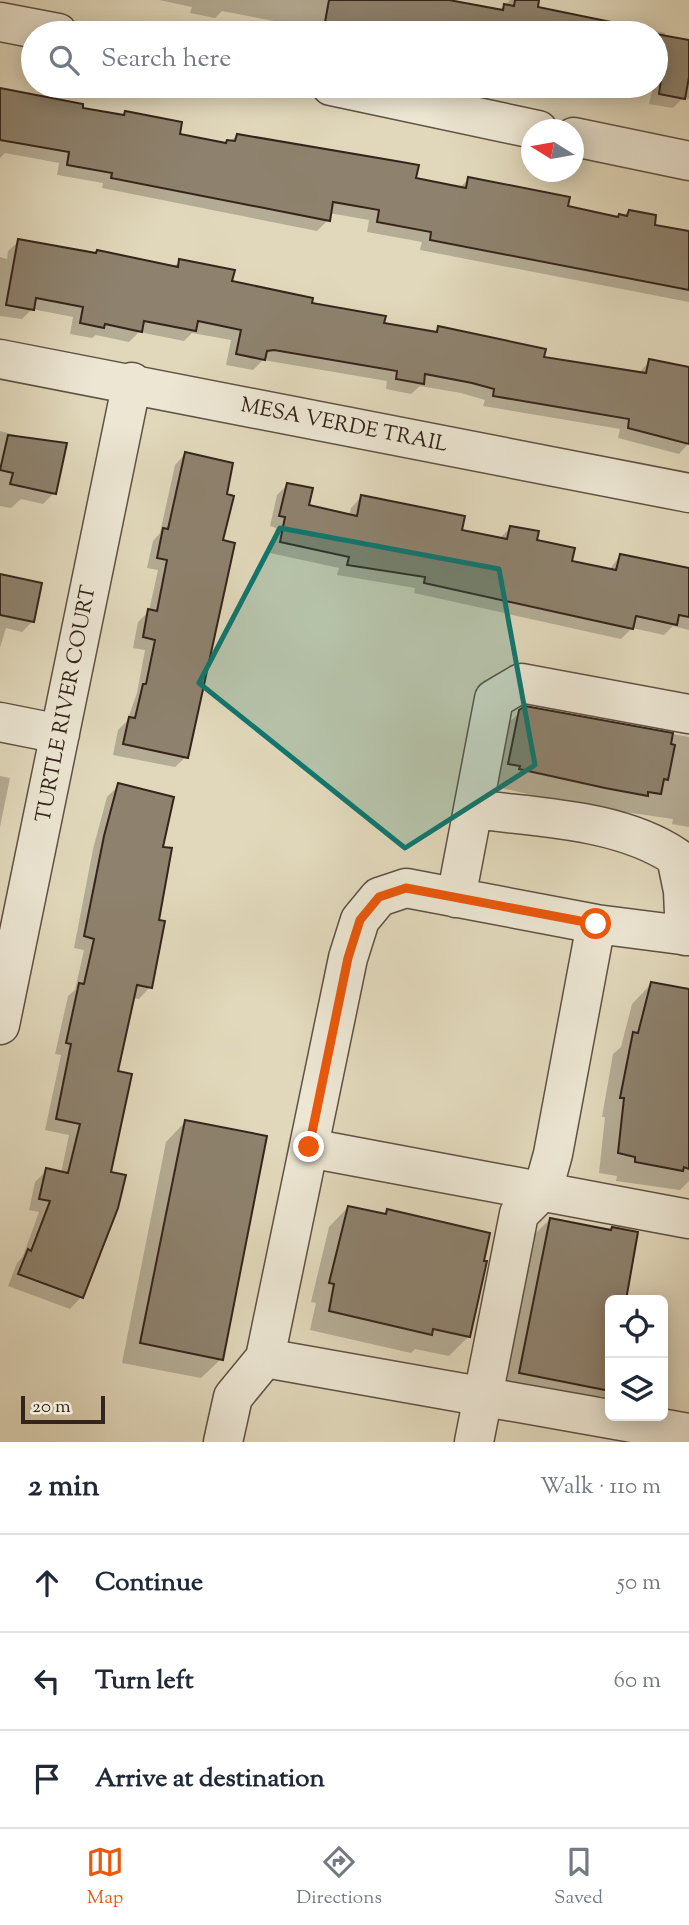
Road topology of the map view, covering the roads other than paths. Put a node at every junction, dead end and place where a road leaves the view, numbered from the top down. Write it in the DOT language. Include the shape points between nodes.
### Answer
graph roads {
  1 [pos="0,22"];
  2 [pos="21,26"];
  3 [pos="387,98"];
  4 [pos="521,126"];
  5 [pos="584,139"];
  6 [pos="689,161"];
  7 [pos="0,359"];
  8 [pos="132,382"];
  9 [pos="689,493"];
  10 [pos="689,714"];
  11 [pos="0,722"];
  12 [pos="60,734"];
  13 [pos="474,809"];
  14 [pos="456,898"];
  15 [pos="596,924"];
  16 [pos="687,936"];
  17 [pos="0,1025"];
  18 [pos="309,1147"];
  19 [pos="543,1190"];
  20 [pos="689,1219"];
  21 [pos="265,1357"];
  22 [pos="484,1398"];
  23 [pos="689,1433"];
  24 [pos="223,1442"];
  25 [pos="474,1442"];
  1 -- 2 [label="street"];
  3 -- 4 [label="street"];
  5 -- 6 [label="street"];
  7 -- 8 [label="street, MESA VERDE TRAIL"];
  8 -- 9 [label="street, MESA VERDE TRAIL"];
  8 -- 12 [label="street, TURTLE RIVER COURT"];
  10 -- 13 [label="street" via="521,683 507,689 495,699"];
  11 -- 12 [label="street"];
  12 -- 17 [label="street, TURTLE RIVER COURT"];
  13 -- 14 [label="street"];
  13 -- 16 [label="street" via="614,831 661,848 676,857"];
  14 -- 15 [label="street"];
  14 -- 18 [label="street" via="406,888 379,897 360,920"];
  15 -- 16 [label="street"];
  15 -- 19 [label="street"];
  18 -- 19 [label="street"];
  18 -- 21 [label="street"];
  19 -- 20 [label="street"];
  19 -- 22 [label="street" via="519,1214"];
  21 -- 22 [label="street"];
  21 -- 24 [label="street" via="233,1397"];
  22 -- 23 [label="street"];
  22 -- 25 [label="street"];
}
